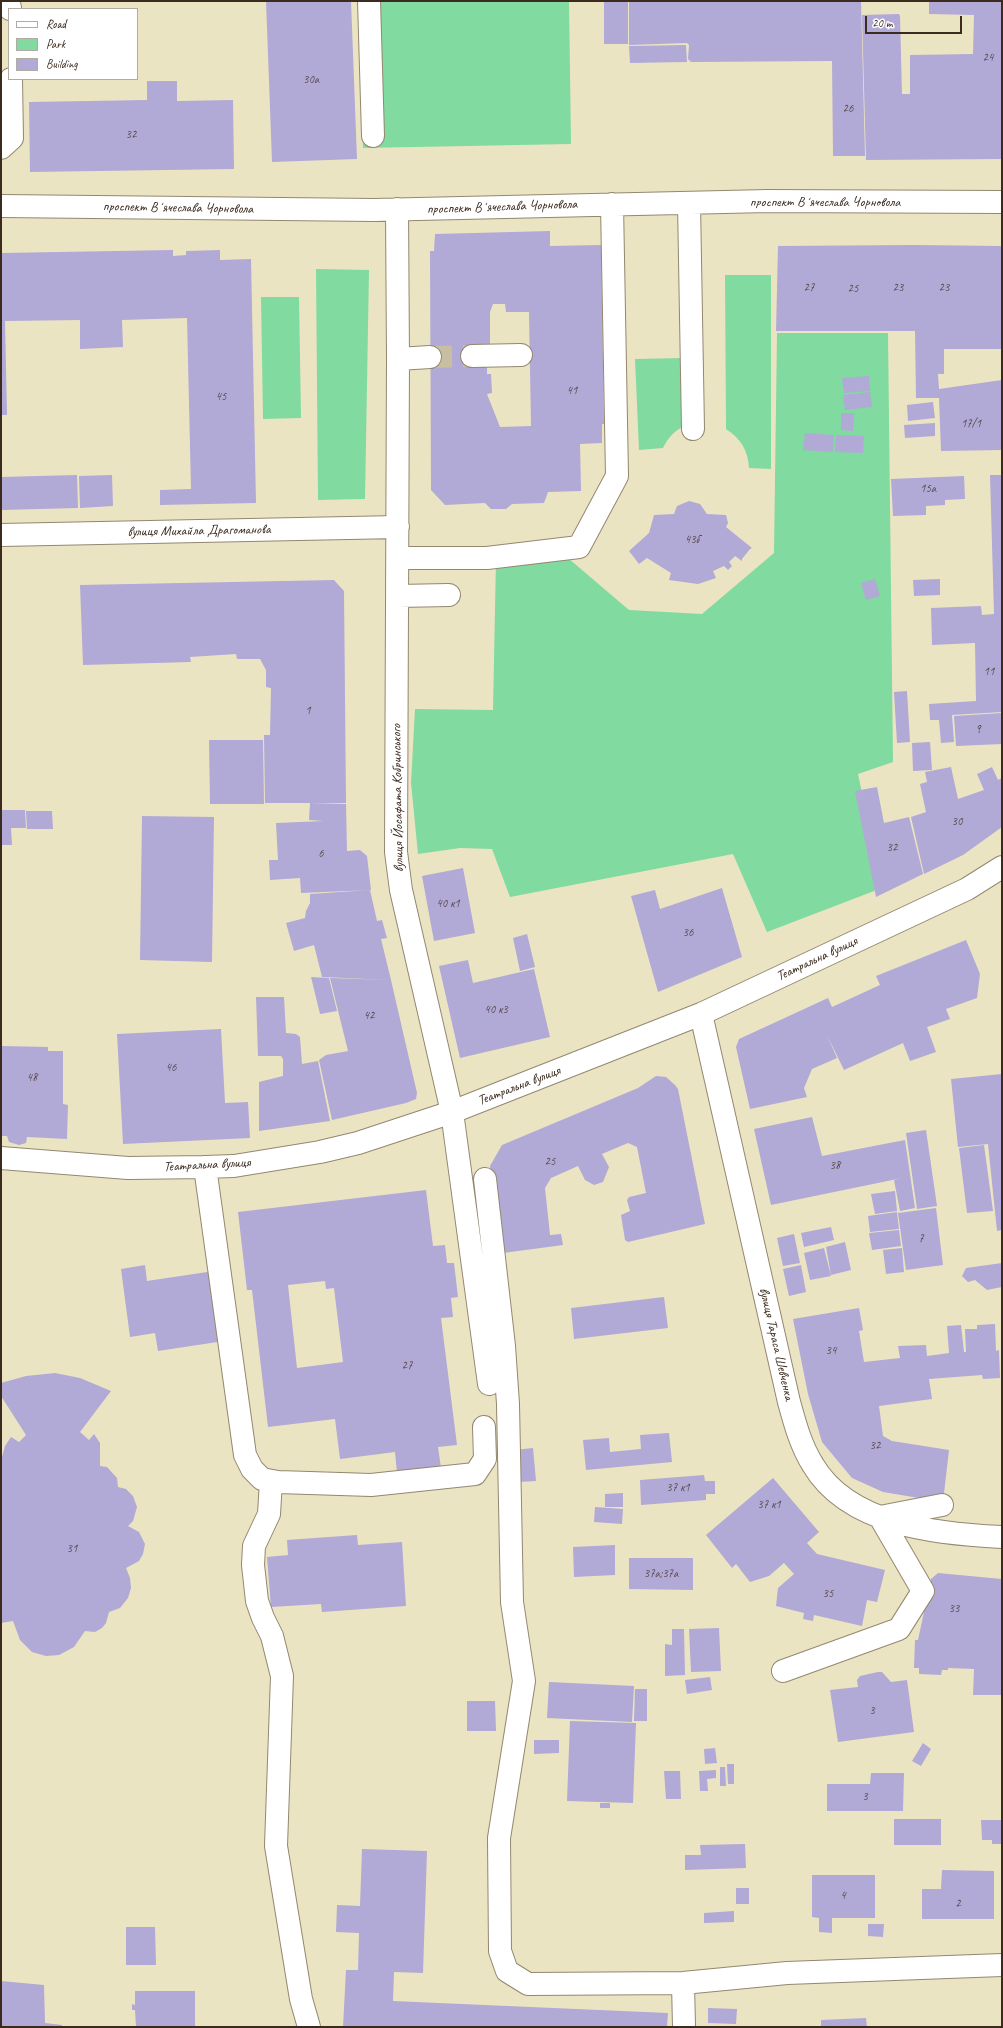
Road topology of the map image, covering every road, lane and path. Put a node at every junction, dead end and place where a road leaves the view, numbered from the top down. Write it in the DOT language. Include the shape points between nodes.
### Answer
graph roads {
  1 [pos="369,1"];
  2 [pos="11,80"];
  3 [pos="373,136"];
  4 [pos="1,148"];
  5 [pos="1002,202"];
  6 [pos="689,203"];
  7 [pos="612,204"];
  8 [pos="1,206"];
  9 [pos="397,209"];
  10 [pos="521,355"];
  11 [pos="472,356"];
  12 [pos="430,357"];
  13 [pos="398,359"];
  14 [pos="693,429"];
  15 [pos="398,527"];
  16 [pos="1,535"];
  17 [pos="398,558"];
  18 [pos="449,595"];
  19 [pos="398,596"];
  20 [pos="1002,867"];
  21 [pos="701,1014"];
  22 [pos="452,1112"];
  23 [pos="1,1158"];
  24 [pos="205,1167"];
  25 [pos="485,1179"];
  26 [pos="489,1384"];
  27 [pos="484,1427"];
  28 [pos="271,1480"];
  29 [pos="942,1505"];
  30 [pos="880,1517"];
  31 [pos="1002,1537"];
  32 [pos="783,1671"];
  33 [pos="1002,1965"];
  34 [pos="683,1983"];
  35 [pos="309,2027"];
  36 [pos="684,2027"];
  1 -- 3 [label="street"];
  2 -- 4 [label="street" via="12,138"];
  5 -- 6 [label="street, проспект Вʼячеслава Чорновола"];
  6 -- 7 [label="street, проспект Вʼячеслава Чорновола"];
  6 -- 14 [label="street"];
  7 -- 9 [label="street, проспект Вʼячеслава Чорновола"];
  7 -- 17 [label="street" via="616,476 579,546 487,558"];
  8 -- 9 [label="street, проспект Вʼячеслава Чорновола"];
  9 -- 13 [label="street, вулиця Йосафата Кобринського"];
  10 -- 11 [label="street"];
  12 -- 13 [label="street"];
  13 -- 15 [label="street, вулиця Йосафата Кобринського"];
  15 -- 16 [label="street, вулиця Михайла Драгоманова"];
  15 -- 17 [label="street, вулиця Йосафата Кобринського"];
  17 -- 19 [label="street, вулиця Йосафата Кобринського"];
  18 -- 19 [label="street"];
  19 -- 22 [label="street, вулиця Йосафата Кобринського" via="396,852 401,890"];
  20 -- 21 [label="street, Театральна вулиця" via="967,889"];
  21 -- 22 [label="street, Театральна вулиця"];
  21 -- 30 [label="street, вулиця Тараса Шевченка" via="797,1430 813,1466 824,1481 854,1505"];
  22 -- 24 [label="street, Театральна вулиця" via="358,1143 320,1152 234,1166"];
  22 -- 26 [label="street, вулиця Йосафата Кобринського"];
  23 -- 24 [label="street, Театральна вулиця" via="114,1167"];
  24 -- 28 [label="street" via="245,1455 252,1469 262,1479"];
  25 -- 34 [label="street" via="504,1346 508,1404 512,1602 524,1681 500,1838 500,1951 507,1971 528,1984"];
  27 -- 28 [label="street" via="485,1459 475,1474 370,1485"];
  28 -- 35 [label="street" via="269,1514 254,1546 253,1565 257,1601 272,1636 282,1676 276,1846 301,1999"];
  29 -- 30 [label="street"];
  30 -- 31 [label="street, вулиця Тараса Шевченка" via="936,1531"];
  30 -- 32 [label="street" via="923,1591 899,1629"];
  33 -- 34 [label="street" via="787,1973"];
  34 -- 36 [label="street"];
}
